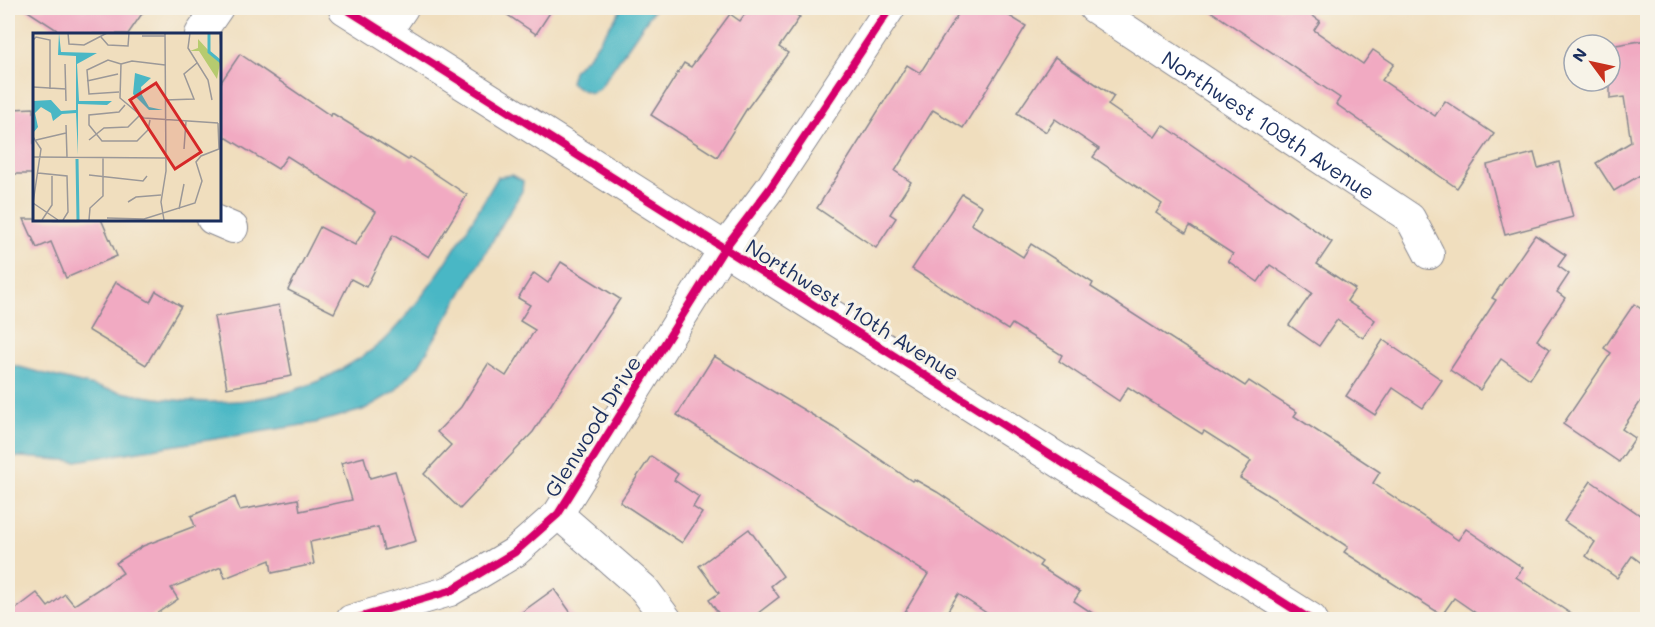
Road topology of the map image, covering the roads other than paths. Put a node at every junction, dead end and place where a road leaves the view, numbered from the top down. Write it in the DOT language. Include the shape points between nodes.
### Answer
graph roads {
  1 [pos="218,8"];
  2 [pos="345,8"];
  3 [pos="890,8"];
  4 [pos="1094,8"];
  5 [pos="395,20"];
  6 [pos="201,33"];
  7 [pos="724,249"];
  8 [pos="1429,254"];
  9 [pos="558,514"];
  10 [pos="351,620"];
  11 [pos="667,620"];
  12 [pos="1311,620"];
  1 -- 6 [label="street"];
  2 -- 5 [label="street, Northwest 110th Avenue"];
  3 -- 7 [label="street, Glenwood Drive" via="771,187"];
  4 -- 8 [label="street, Northwest 109th Avenue" via="1410,218"];
  5 -- 7 [label="street, Northwest 110th Avenue"];
  7 -- 9 [label="street, Glenwood Drive"];
  7 -- 12 [label="street, Northwest 110th Avenue"];
  9 -- 10 [label="street, Glenwood Drive" via="515,552 450,591"];
  9 -- 11 [label="street" via="644,589"];
}
